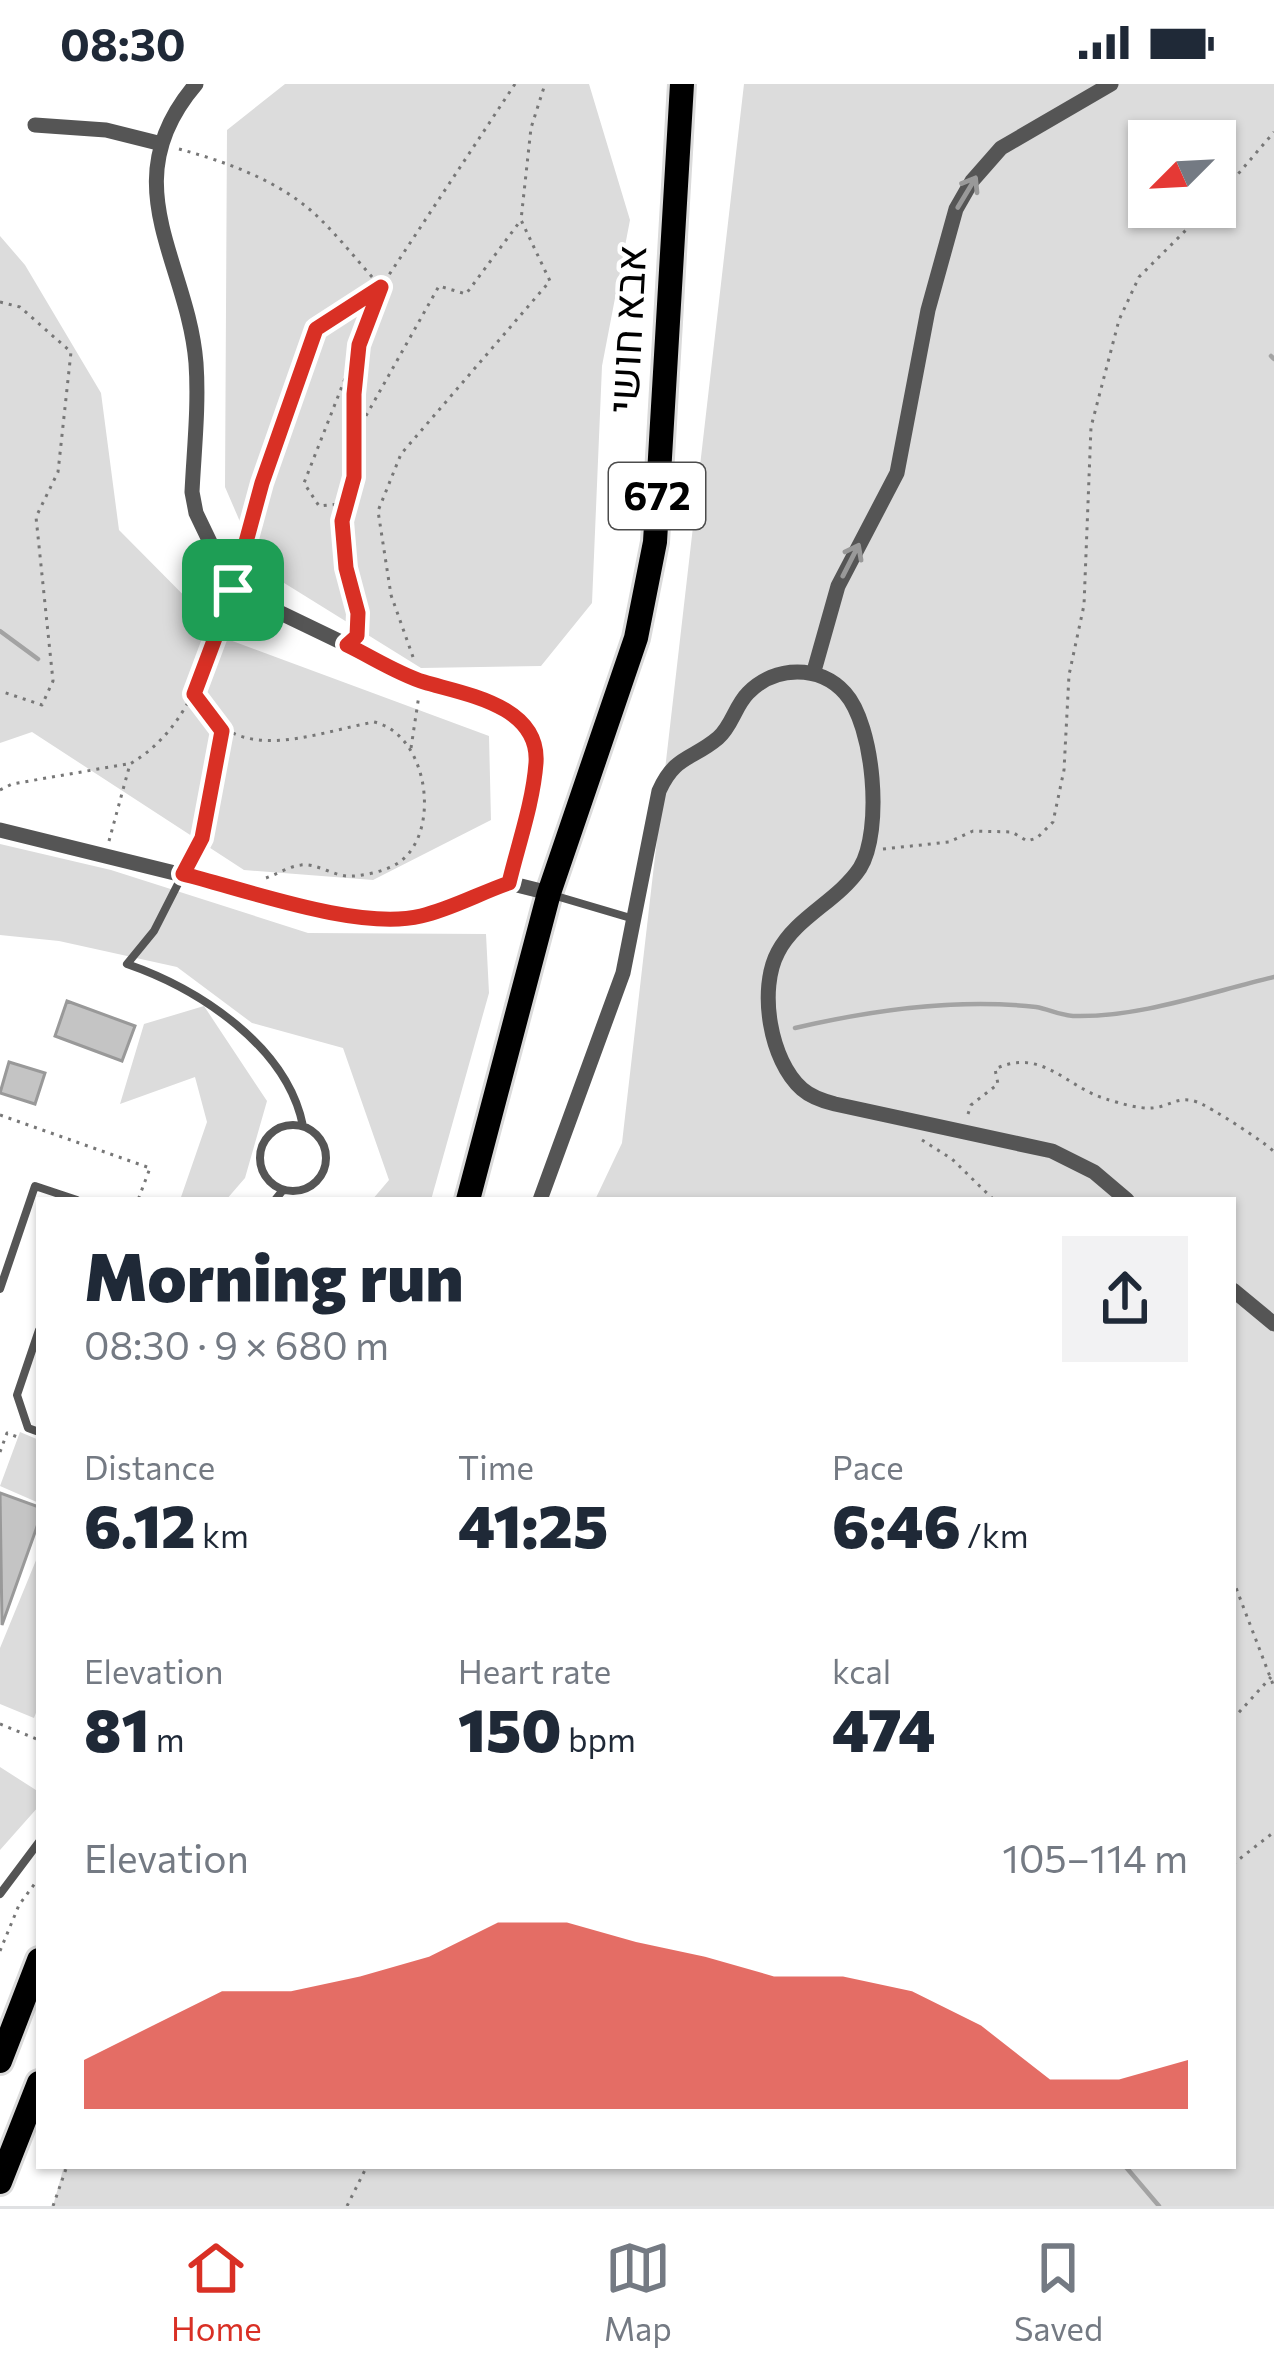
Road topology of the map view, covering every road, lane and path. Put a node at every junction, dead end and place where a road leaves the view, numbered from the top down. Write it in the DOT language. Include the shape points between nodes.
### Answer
graph roads {
  1 [pos="196,84"];
  2 [pos="515,84"];
  3 [pos="545,84"];
  4 [pos="682,84"];
  5 [pos="1111,84"];
  6 [pos="35,125"];
  7 [pos="1274,132"];
  8 [pos="162,144"];
  9 [pos="1236,176"];
  10 [pos="521,220"];
  11 [pos="1188,228"];
  12 [pos="381,287"];
  13 [pos="0,302"];
  14 [pos="359,345"];
  15 [pos="355,440"];
  16 [pos="233,590"];
  17 [pos="347,645"];
  18 [pos="814,671"];
  19 [pos="422,681"];
  20 [pos="0,691"];
  21 [pos="194,694"];
  22 [pos="222,731"];
  23 [pos="411,748"];
  24 [pos="130,764"];
  25 [pos="0,790"];
  26 [pos="0,830"];
  27 [pos="869,850"];
  28 [pos="105,855"];
  29 [pos="183,874"];
  30 [pos="509,883"];
  31 [pos="254,892"];
  32 [pos="549,893"];
  33 [pos="634,920"];
  34 [pos="0,1115"];
  35 [pos="898,1120"];
  36 [pos="303,1126"];
  37 [pos="962,1133"];
  38 [pos="1274,1152"];
  39 [pos="283,1190"];
  40 [pos="67,1197"];
  41 [pos="139,1197"];
  42 [pos="277,1197"];
  43 [pos="469,1197"];
  44 [pos="541,1197"];
  45 [pos="991,1197"];
  46 [pos="1123,1197"];
  47 [pos="0,1289"];
  48 [pos="1236,1292"];
  49 [pos="1274,1324"];
  50 [pos="36,1339"];
  51 [pos="36,1431"];
  52 [pos="23,1440"];
  53 [pos="0,1453"];
  54 [pos="1236,1588"];
  55 [pos="1270,1677"];
  56 [pos="1274,1688"];
  57 [pos="1236,1716"];
  58 [pos="0,1724"];
  59 [pos="36,1739"];
  60 [pos="1274,1832"];
  61 [pos="36,1846"];
  62 [pos="1236,1862"];
  63 [pos="4,1881"];
  64 [pos="36,1882"];
  65 [pos="0,1894"];
  66 [pos="0,1951"];
  67 [pos="36,1968"];
  68 [pos="0,2061"];
  69 [pos="36,2091"];
  70 [pos="66,2169"];
  71 [pos="366,2169"];
  72 [pos="0,2182"];
  73 [pos="53,2206"];
  74 [pos="347,2206"];
  1 -- 8 [label="street"];
  2 -- 12 [label="path"];
  3 -- 10 [label="path" via="531,128"];
  4 -- 32 [label="main road, אבא חושי / 672" via="655,542 635,638"];
  18 -- 5 [label="street, one-way" via="843,574 897,473 956,209 1001,148"];
  6 -- 8 [label="street"];
  7 -- 9 [label="path"];
  8 -- 12 [label="path" via="277,186 315,214"];
  8 -- 16 [label="street" via="160,234 196,360 192,492"];
  10 -- 15 [label="path" via="466,294 439,286"];
  10 -- 19 [label="path" via="550,281 401,454 378,511 392,595"];
  11 -- 27 [label="path" via="1139,277 1098,394 1084,605 1051,825 1027,841 990,830"];
  12 -- 14 [label="path"];
  12 -- 16 [label="path" via="316,329"];
  13 -- 20 [label="path" via="20,307 71,352 58,472 36,517 53,681 42,705"];
  14 -- 15 [label="path"];
  14 -- 15 [label="path" via="304,483 319,506 339,504"];
  15 -- 17 [label="path" via="342,521 358,613 357,636"];
  16 -- 17 [label="street"];
  16 -- 21 [label="path"];
  17 -- 19 [label="street"];
  18 -- 27 [label="street" via="847,694 861,718 872,800"];
  18 -- 33 [label="street" via="759,684 721,735 666,776"];
  19 -- 23 [label="path"];
  19 -- 30 [label="street" via="465,691 527,730 537,759"];
  21 -- 22 [label="path"];
  21 -- 24 [label="path" via="157,748"];
  22 -- 23 [label="path" via="278,740 374,722"];
  22 -- 29 [label="path" via="202,838"];
  23 -- 31 [label="path" via="424,776 419,839 407,857 347,876 304,864 259,880"];
  24 -- 25 [label="path"];
  24 -- 28 [label="path"];
  26 -- 28 [label="street"];
  27 -- 35 [label="street" via="837,894 790,933 768,987 773,1031 794,1080 806,1092"];
  28 -- 29 [label="street"];
  29 -- 31 [label="street"];
  29 -- 36 [label="lane" via="127,964 184,988 246,1036 285,1076"];
  30 -- 31 [label="street" via="396,919"];
  30 -- 32 [label="street"];
  32 -- 33 [label="lane"];
  32 -- 43 [label="main road, אבא חושי / 672"];
  33 -- 44 [label="street" via="623,973"];
  34 -- 41 [label="path" via="150,1168"];
  35 -- 37 [label="street"];
  35 -- 45 [label="path"];
  36 -- 39 [label="lane" via="326,1151 322,1174 306,1189"];
  36 -- 39 [label="lane" via="282,1126 261,1148 261,1169"];
  37 -- 38 [label="path" via="971,1105 998,1084 995,1069 1013,1060 1054,1069 1101,1098 1153,1108 1184,1098 1203,1104"];
  37 -- 46 [label="street" via="1052,1151"];
  39 -- 42 [label="lane"];
  40 -- 47 [label="lane" via="35,1186"];
  48 -- 49 [label="street"];
  50 -- 51 [label="lane" via="17,1395"];
  52 -- 53 [label="path" via="8,1433"];
  54 -- 55 [label="path"];
  55 -- 56 [label="path"];
  55 -- 57 [label="path"];
  58 -- 59 [label="path"];
  60 -- 62 [label="path"];
  61 -- 63 [label="lane"];
  63 -- 65 [label="lane"];
  64 -- 66 [label="path"];
  67 -- 68 [label="main road"];
  69 -- 72 [label="main road"];
  70 -- 73 [label="path"];
  71 -- 74 [label="path"];
}
